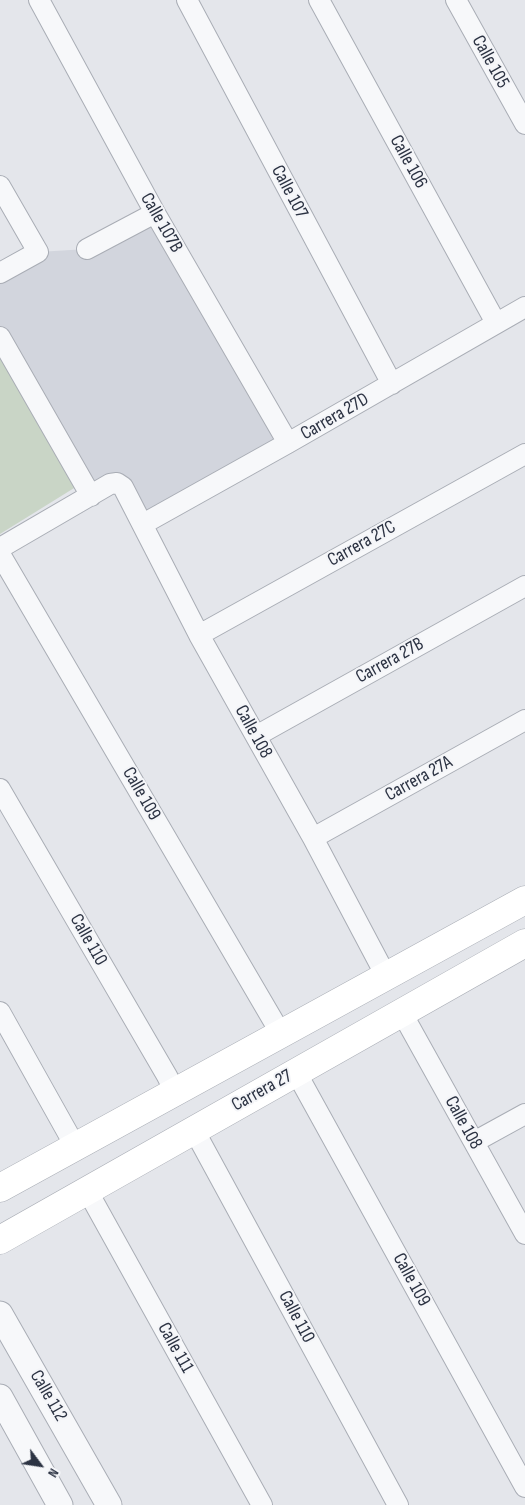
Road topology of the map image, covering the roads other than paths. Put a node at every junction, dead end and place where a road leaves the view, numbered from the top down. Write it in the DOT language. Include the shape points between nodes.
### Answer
graph roads {
  1 [pos="39,0"];
  2 [pos="187,0"];
  3 [pos="320,0"];
  4 [pos="456,0"];
  5 [pos="525,124"];
  6 [pos="0,186"];
  7 [pos="155,213"];
  8 [pos="87,249"];
  9 [pos="0,273"];
  10 [pos="525,306"];
  11 [pos="496,323"];
  12 [pos="0,337"];
  13 [pos="392,384"];
  14 [pos="288,443"];
  15 [pos="525,454"];
  16 [pos="90,496"];
  17 [pos="143,524"];
  18 [pos="0,548"];
  19 [pos="0,554"];
  20 [pos="525,586"];
  21 [pos="199,635"];
  22 [pos="525,720"];
  23 [pos="256,736"];
  24 [pos="0,789"];
  25 [pos="313,838"];
  26 [pos="525,900"];
  27 [pos="525,943"];
  28 [pos="386,976"];
  29 [pos="0,1012"];
  30 [pos="402,1012"];
  31 [pos="281,1034"];
  32 [pos="296,1072"];
  33 [pos="175,1092"];
  34 [pos="525,1114"];
  35 [pos="194,1130"];
  36 [pos="474,1142"];
  37 [pos="75,1146"];
  38 [pos="0,1188"];
  39 [pos="88,1190"];
  40 [pos="525,1234"];
  41 [pos="0,1240"];
  42 [pos="0,1314"];
  43 [pos="0,1397"];
  44 [pos="525,1487"];
  45 [pos="60,1505"];
  46 [pos="109,1505"];
  47 [pos="262,1505"];
  48 [pos="398,1505"];
  1 -- 7 [label="street, Calle 107B"];
  2 -- 13 [label="street, Calle 107"];
  3 -- 11 [label="street, Calle 106"];
  4 -- 5 [label="street, Calle 105"];
  6 -- 9 [label="street" via="38,252"];
  7 -- 8 [label="street"];
  7 -- 14 [label="street, Calle 107B"];
  10 -- 11 [label="street, Carrera 27D"];
  11 -- 13 [label="street, Carrera 27D"];
  12 -- 16 [label="street"];
  13 -- 14 [label="street, Carrera 27D"];
  14 -- 17 [label="street, Carrera 27D"];
  15 -- 21 [label="street, Carrera 27C"];
  16 -- 17 [label="street, Calle 108" via="118,482"];
  16 -- 18 [label="street"];
  17 -- 21 [label="street, Calle 108"];
  19 -- 31 [label="street, Calle 109"];
  20 -- 23 [label="street, Carrera 27B"];
  21 -- 23 [label="street, Calle 108"];
  22 -- 25 [label="street, Carrera 27A"];
  23 -- 25 [label="street, Calle 108"];
  24 -- 33 [label="street, Calle 110"];
  25 -- 28 [label="street, Calle 108"];
  26 -- 28 [label="main road"];
  27 -- 30 [label="main road, Carrera 27"];
  28 -- 31 [label="main road"];
  29 -- 37 [label="street"];
  30 -- 32 [label="main road, Carrera 27"];
  30 -- 36 [label="street, Calle 108"];
  31 -- 33 [label="main road"];
  32 -- 35 [label="main road, Carrera 27"];
  32 -- 44 [label="street, Calle 109"];
  33 -- 37 [label="main road"];
  34 -- 36 [label="street"];
  35 -- 39 [label="main road, Carrera 27"];
  35 -- 48 [label="street, Calle 110"];
  36 -- 40 [label="street, Calle 108"];
  37 -- 38 [label="main road"];
  39 -- 41 [label="main road, Carrera 27"];
  39 -- 47 [label="street, Calle 111"];
  42 -- 46 [label="street, Calle 112"];
  43 -- 45 [label="street"];
}
